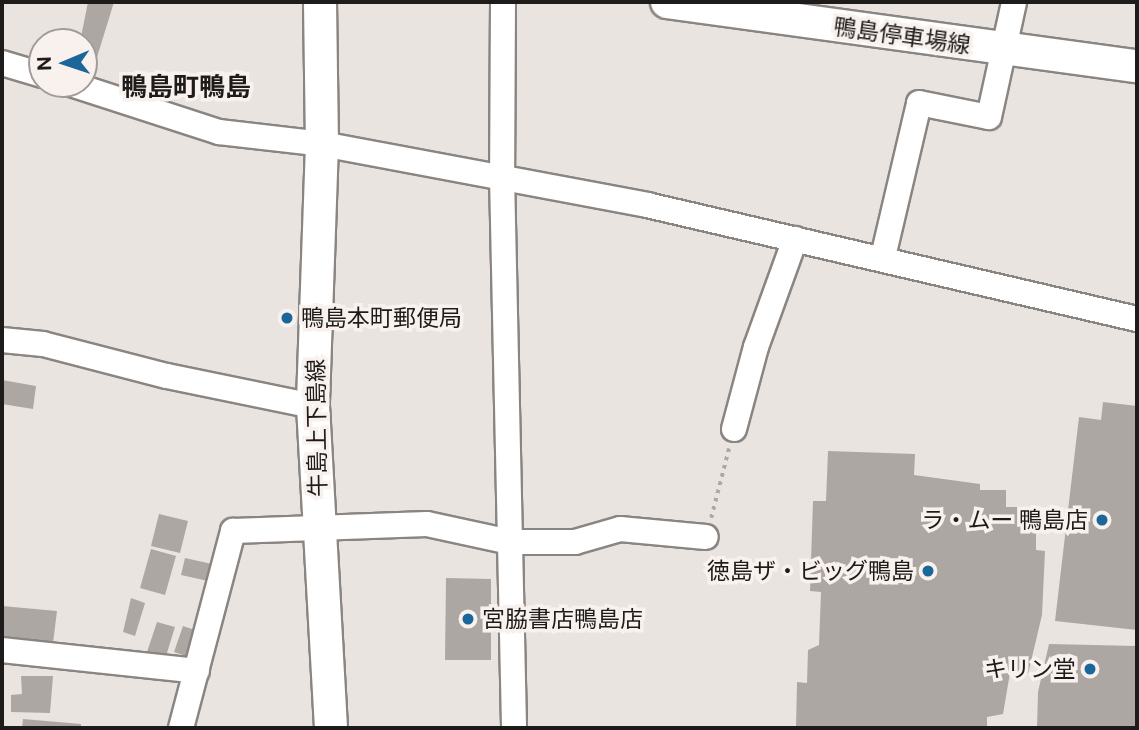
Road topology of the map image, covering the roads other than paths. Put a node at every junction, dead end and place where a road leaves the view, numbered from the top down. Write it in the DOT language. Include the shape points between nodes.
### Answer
graph roads {
  1 [pos="320,2"];
  2 [pos="503,2"];
  3 [pos="667,2"];
  4 [pos="1014,2"];
  5 [pos="1004,51"];
  6 [pos="2,63"];
  7 [pos="1137,66"];
  8 [pos="28,71"];
  9 [pos="98,93"];
  10 [pos="322,144"];
  11 [pos="502,176"];
  12 [pos="795,239"];
  13 [pos="883,257"];
  14 [pos="1137,319"];
  15 [pos="2,340"];
  16 [pos="313,406"];
  17 [pos="734,429"];
  18 [pos="320,525"];
  19 [pos="706,537"];
  20 [pos="509,542"];
  21 [pos="2,650"];
  22 [pos="197,671"];
  23 [pos="181,728"];
  24 [pos="331,728"];
  25 [pos="513,728"];
  1 -- 10 [label="main road, 牛島上下島線"];
  2 -- 11 [label="street"];
  3 -- 5 [label="main road, 鴨島停車場線"];
  4 -- 5 [label="street"];
  5 -- 7 [label="main road, 鴨島停車場線"];
  5 -- 13 [label="street" via="989,117 919,103"];
  6 -- 8 [label="street"];
  9 -- 10 [label="street" via="219,132"];
  10 -- 11 [label="street"];
  10 -- 16 [label="main road, 牛島上下島線"];
  11 -- 12 [label="street"];
  11 -- 20 [label="street"];
  12 -- 13 [label="street"];
  12 -- 17 [label="street" via="755,347"];
  13 -- 14 [label="street"];
  15 -- 16 [label="street" via="43,344"];
  16 -- 18 [label="main road, 牛島上下島線"];
  18 -- 20 [label="street" via="427,524"];
  18 -- 22 [label="street" via="233,531"];
  18 -- 24 [label="main road, 牛島上下島線"];
  19 -- 20 [label="street" via="620,529 575,542"];
  20 -- 25 [label="street"];
  21 -- 22 [label="street"];
  22 -- 23 [label="street"];
}
